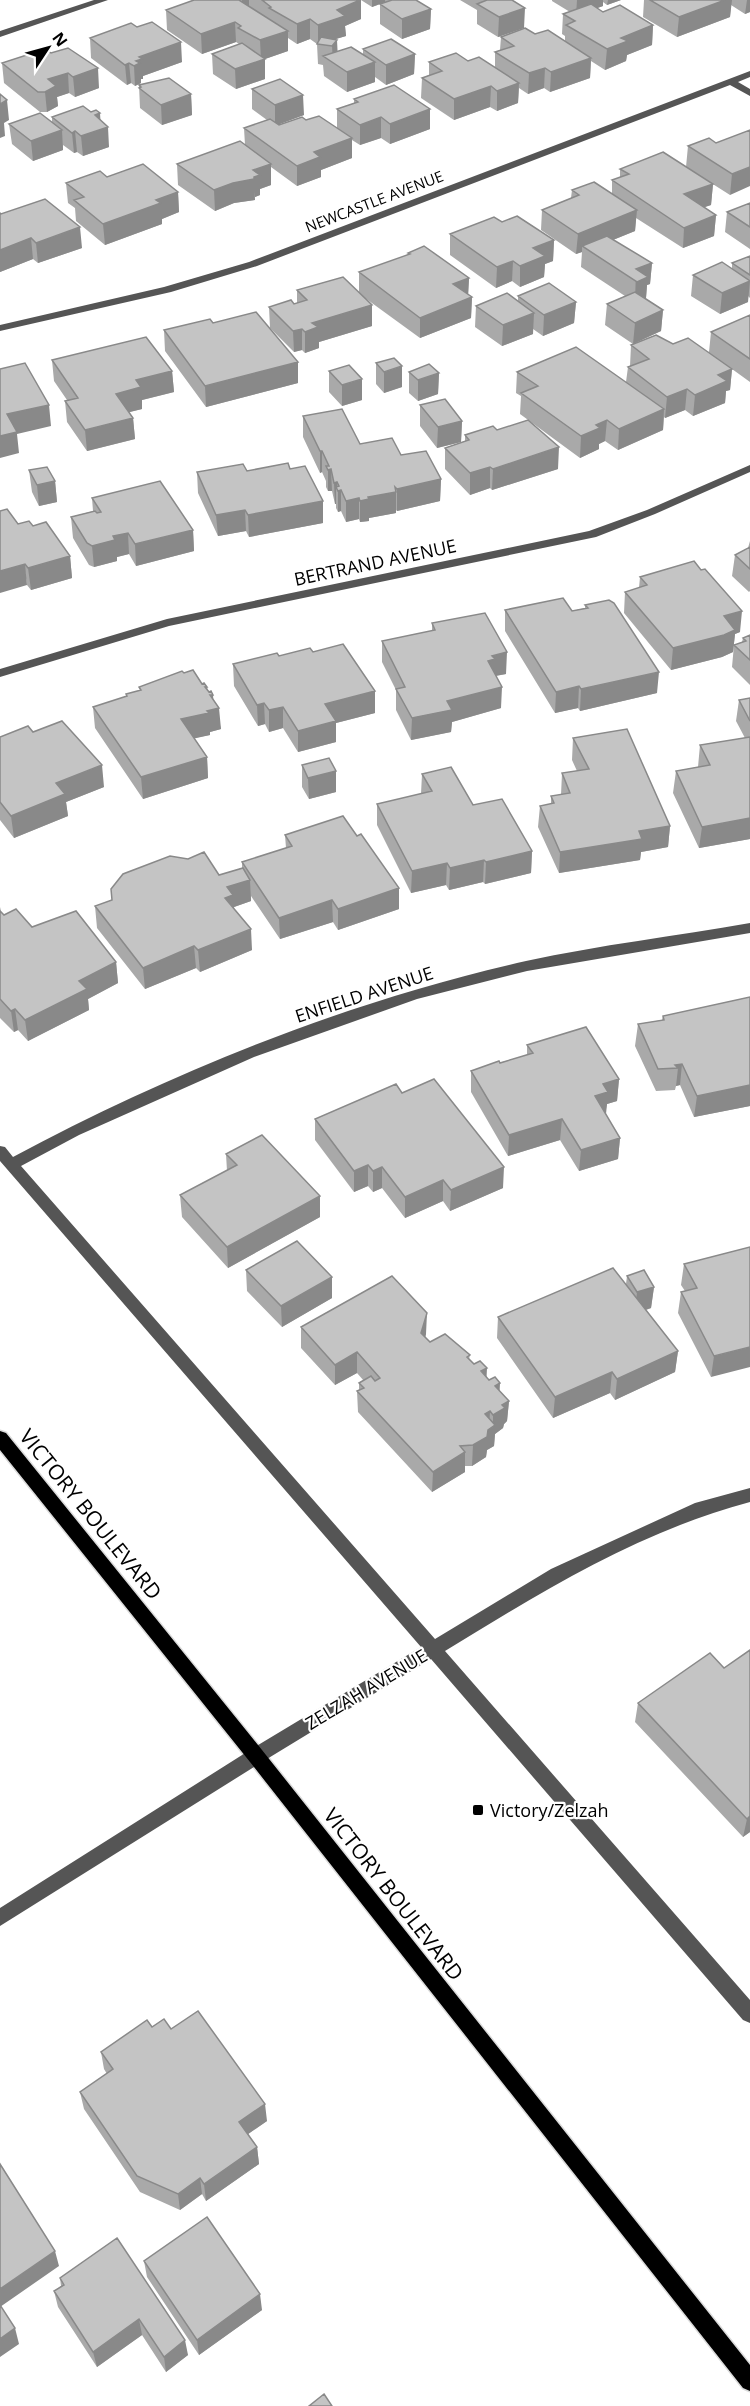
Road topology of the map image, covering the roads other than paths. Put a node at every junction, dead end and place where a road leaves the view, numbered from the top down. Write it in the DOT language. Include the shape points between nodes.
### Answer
graph roads {
  1 [pos="103,0"];
  2 [pos="0,34"];
  3 [pos="750,74"];
  4 [pos="730,81"];
  5 [pos="750,93"];
  6 [pos="0,328"];
  7 [pos="750,468"];
  8 [pos="0,673"];
  9 [pos="750,928"];
  10 [pos="0,1151"];
  11 [pos="12,1164"];
  12 [pos="0,1438"];
  13 [pos="750,1495"];
  14 [pos="434,1649"];
  15 [pos="256,1756"];
  16 [pos="0,1918"];
  17 [pos="750,2014"];
  18 [pos="750,2381"];
  1 -- 2 [label="street"];
  3 -- 4 [label="street, NEWCASTLE AVENUE"];
  4 -- 5 [label="street"];
  4 -- 6 [label="street, NEWCASTLE AVENUE" via="253,264 167,290"];
  7 -- 8 [label="street, BERTRAND AVENUE" via="592,534 167,623"];
  9 -- 11 [label="street, ENFIELD AVENUE" via="527,966 414,994 249,1053 74,1131"];
  10 -- 11 [label="street"];
  11 -- 14 [label="street"];
  12 -- 15 [label="main road, VICTORY BOULEVARD"];
  13 -- 14 [label="street, ZELZAH AVENUE" via="701,1508 558,1574"];
  14 -- 15 [label="street, ZELZAH AVENUE"];
  14 -- 17 [label="street"];
  15 -- 16 [label="street, ZELZAH AVENUE"];
  15 -- 18 [label="main road, VICTORY BOULEVARD"];
}
